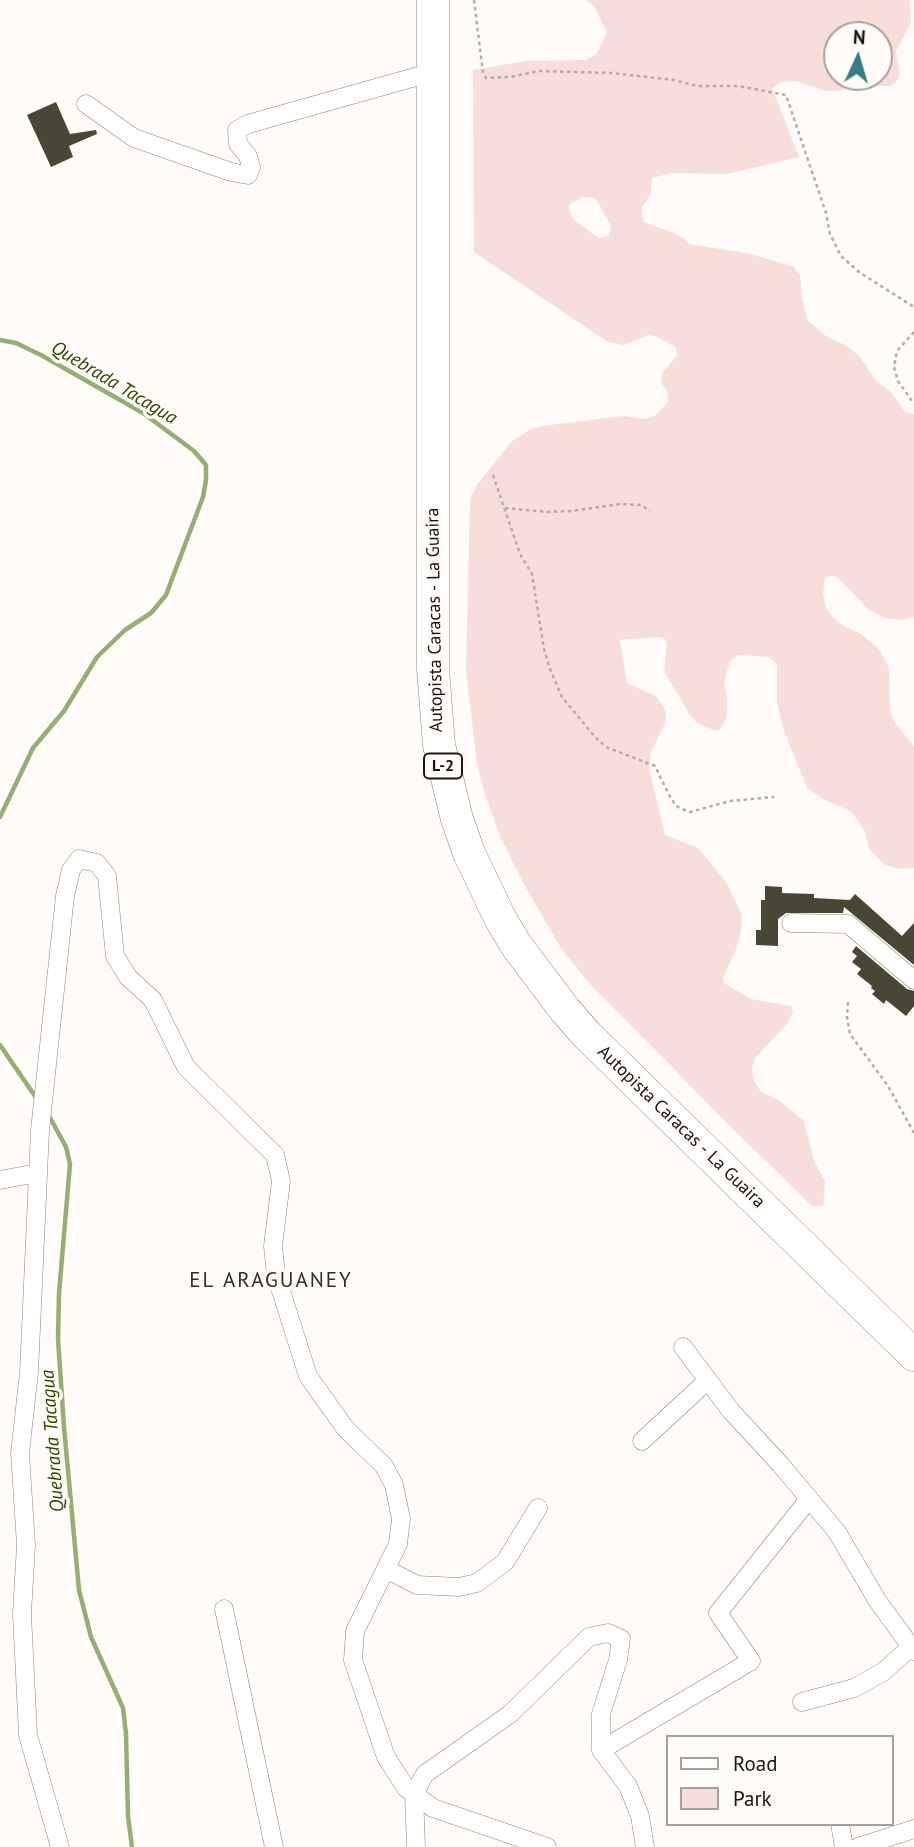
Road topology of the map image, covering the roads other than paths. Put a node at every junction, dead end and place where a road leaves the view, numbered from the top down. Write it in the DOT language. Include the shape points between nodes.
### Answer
graph roads {
  1 [pos="433,0"];
  2 [pos="453,0"];
  3 [pos="433,72"];
  4 [pos="86,104"];
  5 [pos="791,923"];
  6 [pos="914,980"];
  7 [pos="38,1173"];
  8 [pos="0,1180"];
  9 [pos="914,1327"];
  10 [pos="683,1347"];
  11 [pos="914,1355"];
  12 [pos="706,1381"];
  13 [pos="642,1441"];
  14 [pos="809,1499"];
  15 [pos="538,1508"];
  16 [pos="386,1569"];
  17 [pos="223,1609"];
  18 [pos="913,1649"];
  19 [pos="802,1702"];
  20 [pos="601,1749"];
  21 [pos="414,1794"];
  22 [pos="840,1826"];
  23 [pos="914,1829"];
  24 [pos="60,1847"];
  25 [pos="274,1847"];
  26 [pos="416,1847"];
  27 [pos="547,1847"];
  28 [pos="645,1847"];
  29 [pos="844,1847"];
  30 [pos="858,1847"];
  1 -- 3 [label="highway, Autopista Caracas - La Guaira / L-2"];
  2 -- 9 [label="highway, Autopista Caracas - La Guaira / L-2" via="453,669 459,741 477,813 518,909 581,997"];
  3 -- 4 [label="street" via="237,130 238,144 251,167 248,174 134,138"];
  3 -- 11 [label="highway, Autopista Caracas - La Guaira / L-2" via="433,682 444,772 469,853 516,945 580,1026"];
  5 -- 6 [label="street" via="849,924"];
  7 -- 8 [label="street"];
  7 -- 16 [label="street" via="65,896 71,870 79,859 97,863 107,876 115,956 128,977 153,1000 186,1067 275,1156 281,1181 273,1246 276,1275 308,1376 345,1428 384,1466 394,1485 401,1519 398,1544"];
  7 -- 24 [label="street" via="29,1372 20,1453 26,1545 22,1614 28,1735"];
  10 -- 12 [label="street"];
  12 -- 13 [label="street"];
  12 -- 14 [label="street"];
  14 -- 18 [label="street" via="837,1532"];
  14 -- 20 [label="street" via="718,1614 751,1661"];
  15 -- 16 [label="street" via="505,1562 477,1583 417,1585"];
  16 -- 21 [label="street" via="355,1631 353,1660 386,1757"];
  17 -- 25 [label="street"];
  18 -- 19 [label="street" via="854,1688"];
  20 -- 21 [label="street" via="601,1714 621,1639 608,1633 589,1637 510,1714 425,1774"];
  20 -- 28 [label="street" via="628,1786 640,1816"];
  21 -- 26 [label="street"];
  21 -- 27 [label="street" via="433,1808"];
  22 -- 29 [label="street"];
  23 -- 30 [label="street"];
}
